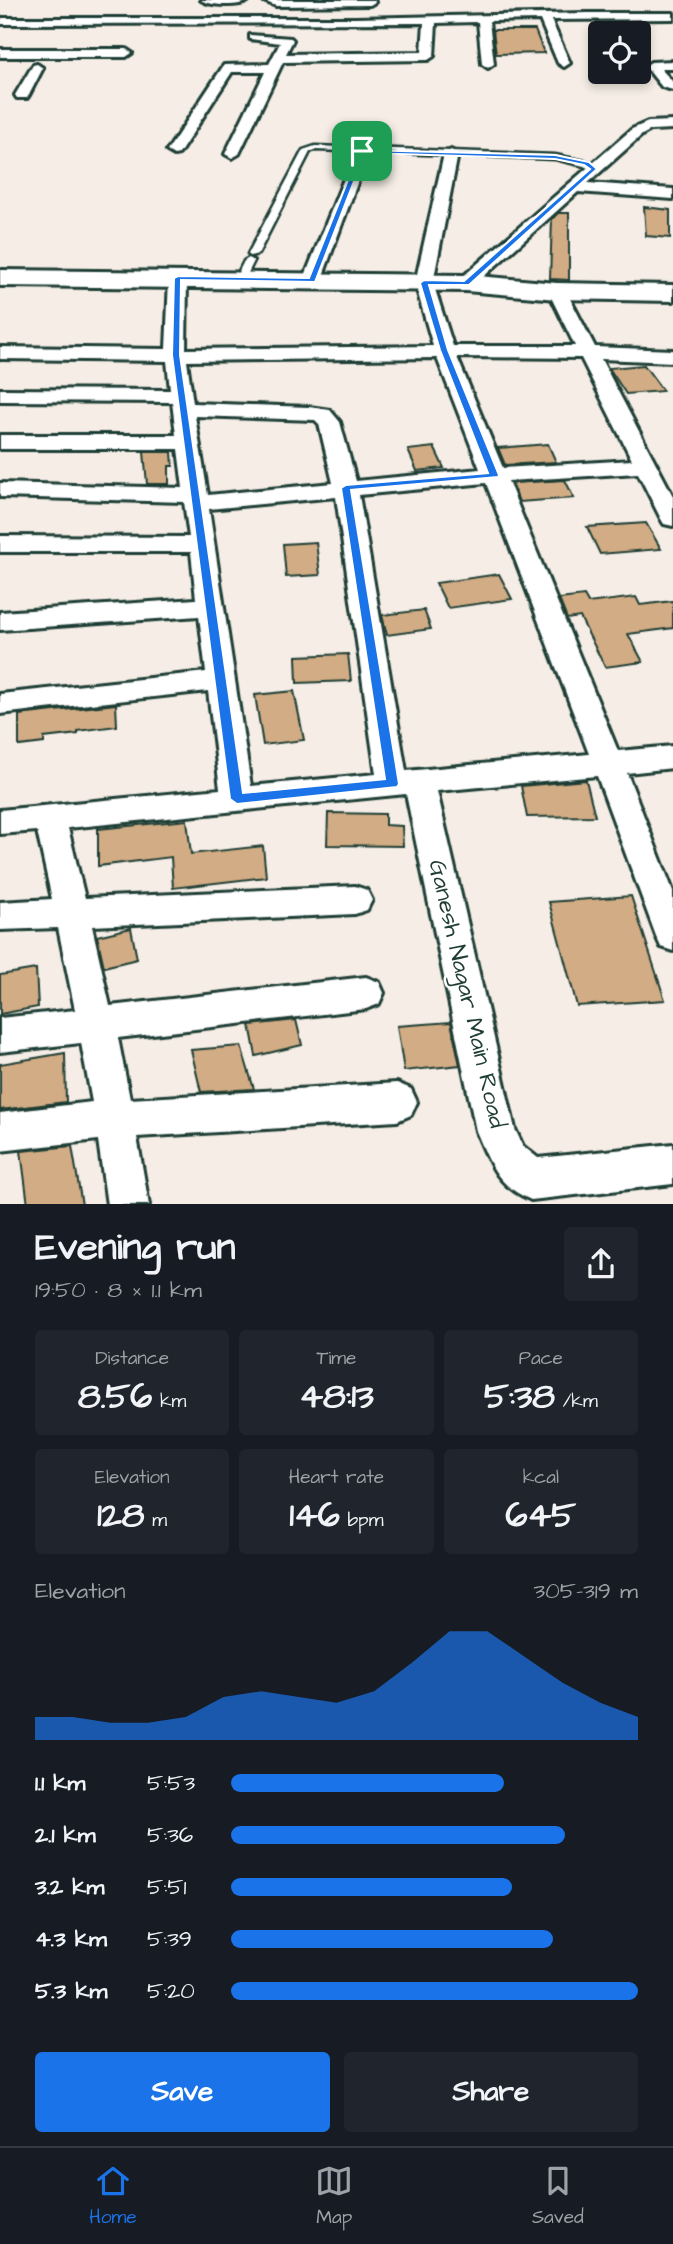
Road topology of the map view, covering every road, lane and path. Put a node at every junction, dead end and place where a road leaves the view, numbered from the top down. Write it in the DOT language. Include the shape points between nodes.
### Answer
graph roads {
  1 [pos="206,0"];
  2 [pos="266,0"];
  3 [pos="243,1"];
  4 [pos="370,2"];
  5 [pos="644,16"];
  6 [pos="673,16"];
  7 [pos="544,17"];
  8 [pos="483,19"];
  9 [pos="2,21"];
  10 [pos="317,21"];
  11 [pos="430,21"];
  12 [pos="652,29"];
  13 [pos="244,37"];
  14 [pos="286,41"];
  15 [pos="300,43"];
  16 [pos="0,53"];
  17 [pos="126,53"];
  18 [pos="276,63"];
  19 [pos="564,63"];
  20 [pos="488,64"];
  21 [pos="673,65"];
  22 [pos="37,68"];
  23 [pos="673,86"];
  24 [pos="22,95"];
  25 [pos="673,126"];
  26 [pos="174,151"];
  27 [pos="362,151"];
  28 [pos="232,154"];
  29 [pos="452,154"];
  30 [pos="594,169"];
  31 [pos="574,187"];
  32 [pos="673,194"];
  33 [pos="247,265"];
  34 [pos="0,278"];
  35 [pos="178,278"];
  36 [pos="312,281"];
  37 [pos="424,283"];
  38 [pos="466,283"];
  39 [pos="556,292"];
  40 [pos="673,293"];
  41 [pos="444,350"];
  42 [pos="587,351"];
  43 [pos="0,353"];
  44 [pos="176,355"];
  45 [pos="673,356"];
  46 [pos="0,395"];
  47 [pos="183,403"];
  48 [pos="0,442"];
  49 [pos="189,442"];
  50 [pos="646,466"];
  51 [pos="494,475"];
  52 [pos="346,488"];
  53 [pos="0,490"];
  54 [pos="196,499"];
  55 [pos="673,519"];
  56 [pos="0,544"];
  57 [pos="203,545"];
  58 [pos="211,607"];
  59 [pos="0,621"];
  60 [pos="221,680"];
  61 [pos="0,704"];
  62 [pos="673,757"];
  63 [pos="607,763"];
  64 [pos="406,783"];
  65 [pos="237,799"];
  66 [pos="50,817"];
  67 [pos="0,822"];
  68 [pos="355,900"];
  69 [pos="71,911"];
  70 [pos="0,916"];
  71 [pos="673,936"];
  72 [pos="366,993"];
  73 [pos="98,1024"];
  74 [pos="0,1035"];
  75 [pos="397,1102"];
  76 [pos="116,1119"];
  77 [pos="0,1132"];
  78 [pos="673,1164"];
  79 [pos="128,1204"];
  1 -- 3 [label="street"];
  2 -- 4 [label="street"];
  5 -- 6 [label="street"];
  5 -- 7 [label="street" via="595,21"];
  5 -- 12 [label="street"];
  7 -- 8 [label="street" via="517,13"];
  7 -- 19 [label="street"];
  8 -- 11 [label="street"];
  8 -- 20 [label="street"];
  9 -- 10 [label="street"];
  10 -- 11 [label="street"];
  10 -- 14 [label="street" via="314,28"];
  11 -- 18 [label="street" via="425,36 428,56"];
  13 -- 14 [label="street"];
  14 -- 15 [label="street"];
  14 -- 18 [label="street"];
  16 -- 17 [label="street"];
  18 -- 26 [label="street" via="228,68 214,99"];
  18 -- 28 [label="street" via="251,99"];
  21 -- 23 [label="street" via="651,67"];
  22 -- 24 [label="street"];
  25 -- 30 [label="street" via="641,129"];
  27 -- 29 [label="lane"];
  27 -- 33 [label="lane" via="307,150"];
  27 -- 36 [label="street"];
  29 -- 30 [label="lane" via="555,157"];
  29 -- 37 [label="street"];
  30 -- 31 [label="street"];
  31 -- 32 [label="street"];
  31 -- 38 [label="street"];
  33 -- 35 [label="main road"];
  33 -- 36 [label="main road"];
  34 -- 35 [label="main road"];
  35 -- 44 [label="street"];
  36 -- 37 [label="main road"];
  37 -- 38 [label="main road"];
  37 -- 41 [label="street"];
  38 -- 39 [label="main road"];
  39 -- 40 [label="main road"];
  39 -- 42 [label="street"];
  41 -- 42 [label="street"];
  41 -- 44 [label="street"];
  41 -- 51 [label="street"];
  42 -- 45 [label="street"];
  42 -- 50 [label="street"];
  43 -- 44 [label="street"];
  44 -- 47 [label="street"];
  46 -- 47 [label="street"];
  47 -- 49 [label="street"];
  47 -- 52 [label="street" via="321,415 329,422"];
  48 -- 49 [label="street"];
  49 -- 54 [label="street"];
  50 -- 51 [label="street"];
  50 -- 55 [label="street"];
  51 -- 52 [label="street"];
  51 -- 63 [label="street"];
  52 -- 54 [label="street"];
  52 -- 64 [label="street"];
  53 -- 54 [label="street"];
  54 -- 57 [label="street"];
  56 -- 57 [label="street"];
  57 -- 58 [label="street"];
  58 -- 59 [label="street"];
  58 -- 60 [label="street"];
  60 -- 61 [label="street"];
  60 -- 65 [label="street"];
  62 -- 63 [label="street"];
  63 -- 64 [label="street"];
  63 -- 71 [label="street"];
  64 -- 65 [label="street"];
  64 -- 78 [label="street, Ganesh Nagar Main Road" via="496,1131 509,1160 531,1179"];
  65 -- 66 [label="street"];
  66 -- 67 [label="street"];
  66 -- 69 [label="street"];
  68 -- 69 [label="street"];
  69 -- 70 [label="street"];
  69 -- 73 [label="street"];
  72 -- 73 [label="street"];
  73 -- 74 [label="street"];
  73 -- 76 [label="street"];
  75 -- 76 [label="street"];
  76 -- 77 [label="street"];
  76 -- 79 [label="street"];
}
